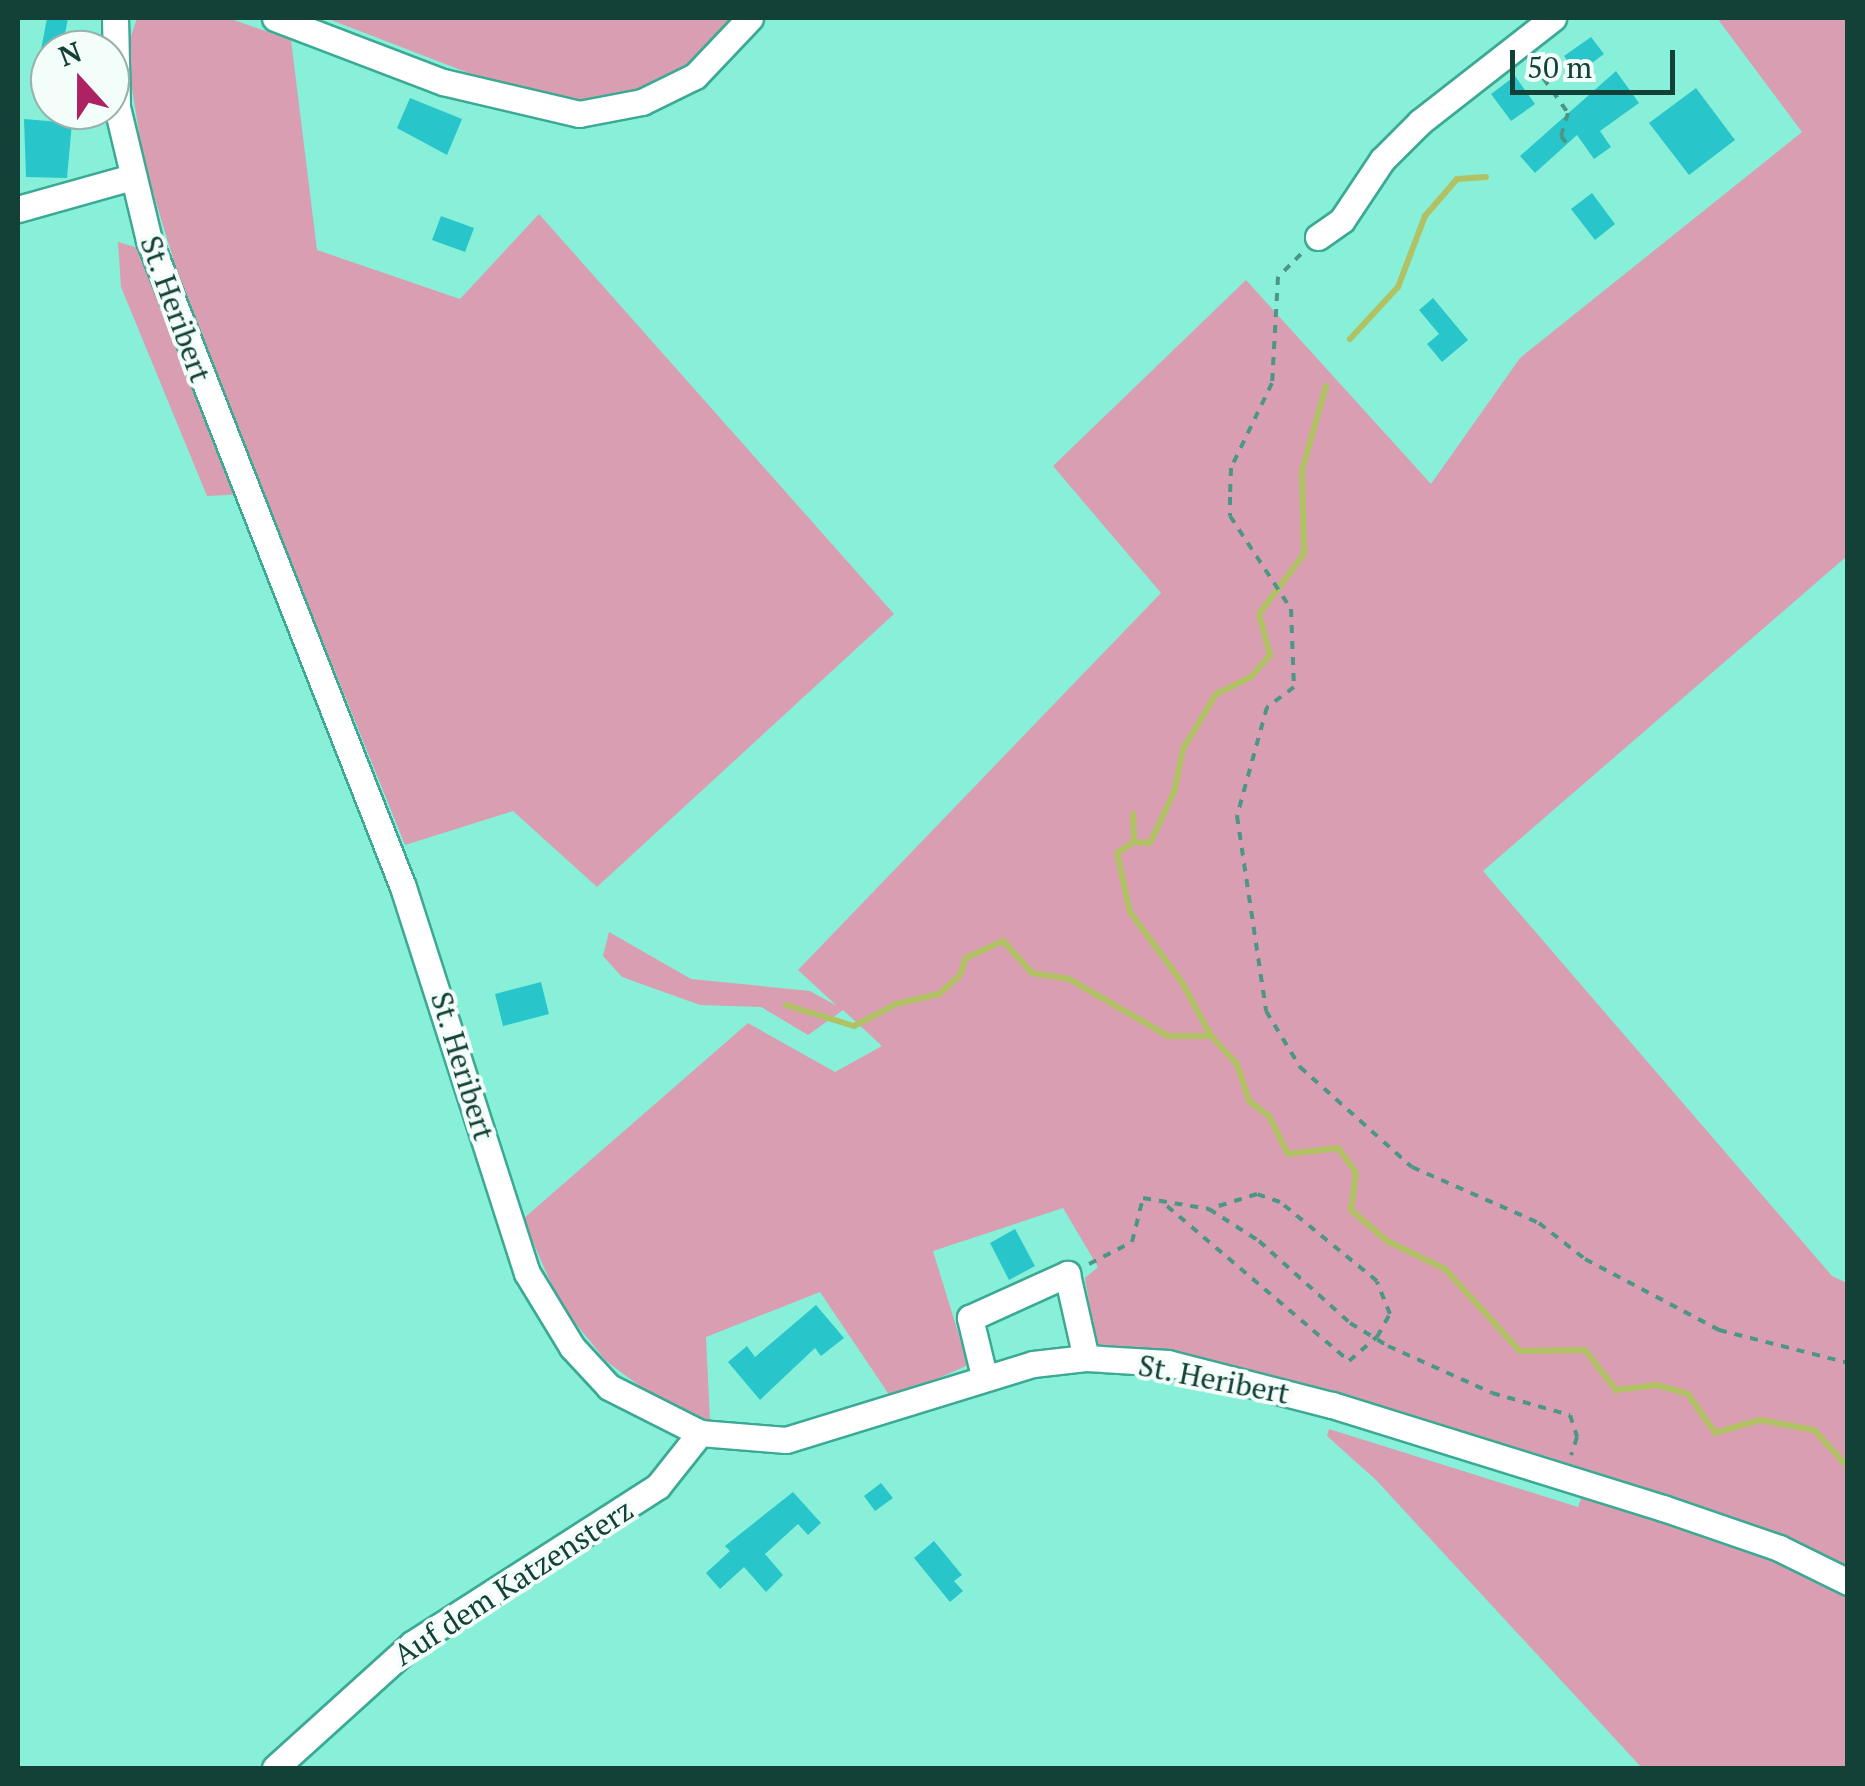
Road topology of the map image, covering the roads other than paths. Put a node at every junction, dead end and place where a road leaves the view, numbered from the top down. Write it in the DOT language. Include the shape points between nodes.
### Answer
graph roads {
  1 [pos="115,18"];
  2 [pos="274,18"];
  3 [pos="750,18"];
  4 [pos="1553,18"];
  5 [pos="132,177"];
  6 [pos="18,210"];
  7 [pos="1318,237"];
  8 [pos="1086,1358"];
  9 [pos="984,1376"];
  10 [pos="700,1432"];
  11 [pos="1848,1582"];
  12 [pos="275,1768"];
  1 -- 5 [label="street, St. Heribert" via="117,107"];
  2 -- 3 [label="street" via="443,82 579,114 642,102 694,76"];
  4 -- 7 [label="street" via="1420,122 1382,160 1342,220"];
  5 -- 6 [label="street"];
  5 -- 10 [label="street, St. Heribert" via="213,413 434,972 527,1273 572,1347 609,1387 660,1418"];
  8 -- 9 [label="street, St. Heribert"];
  8 -- 9 [label="street" via="1067,1274 970,1318"];
  8 -- 11 [label="street, St. Heribert" via="1168,1363 1332,1404 1779,1548"];
  9 -- 10 [label="street, St. Heribert" via="831,1432 786,1440"];
  10 -- 12 [label="street, Auf dem Katzensterz" via="658,1486 412,1644"];
}
